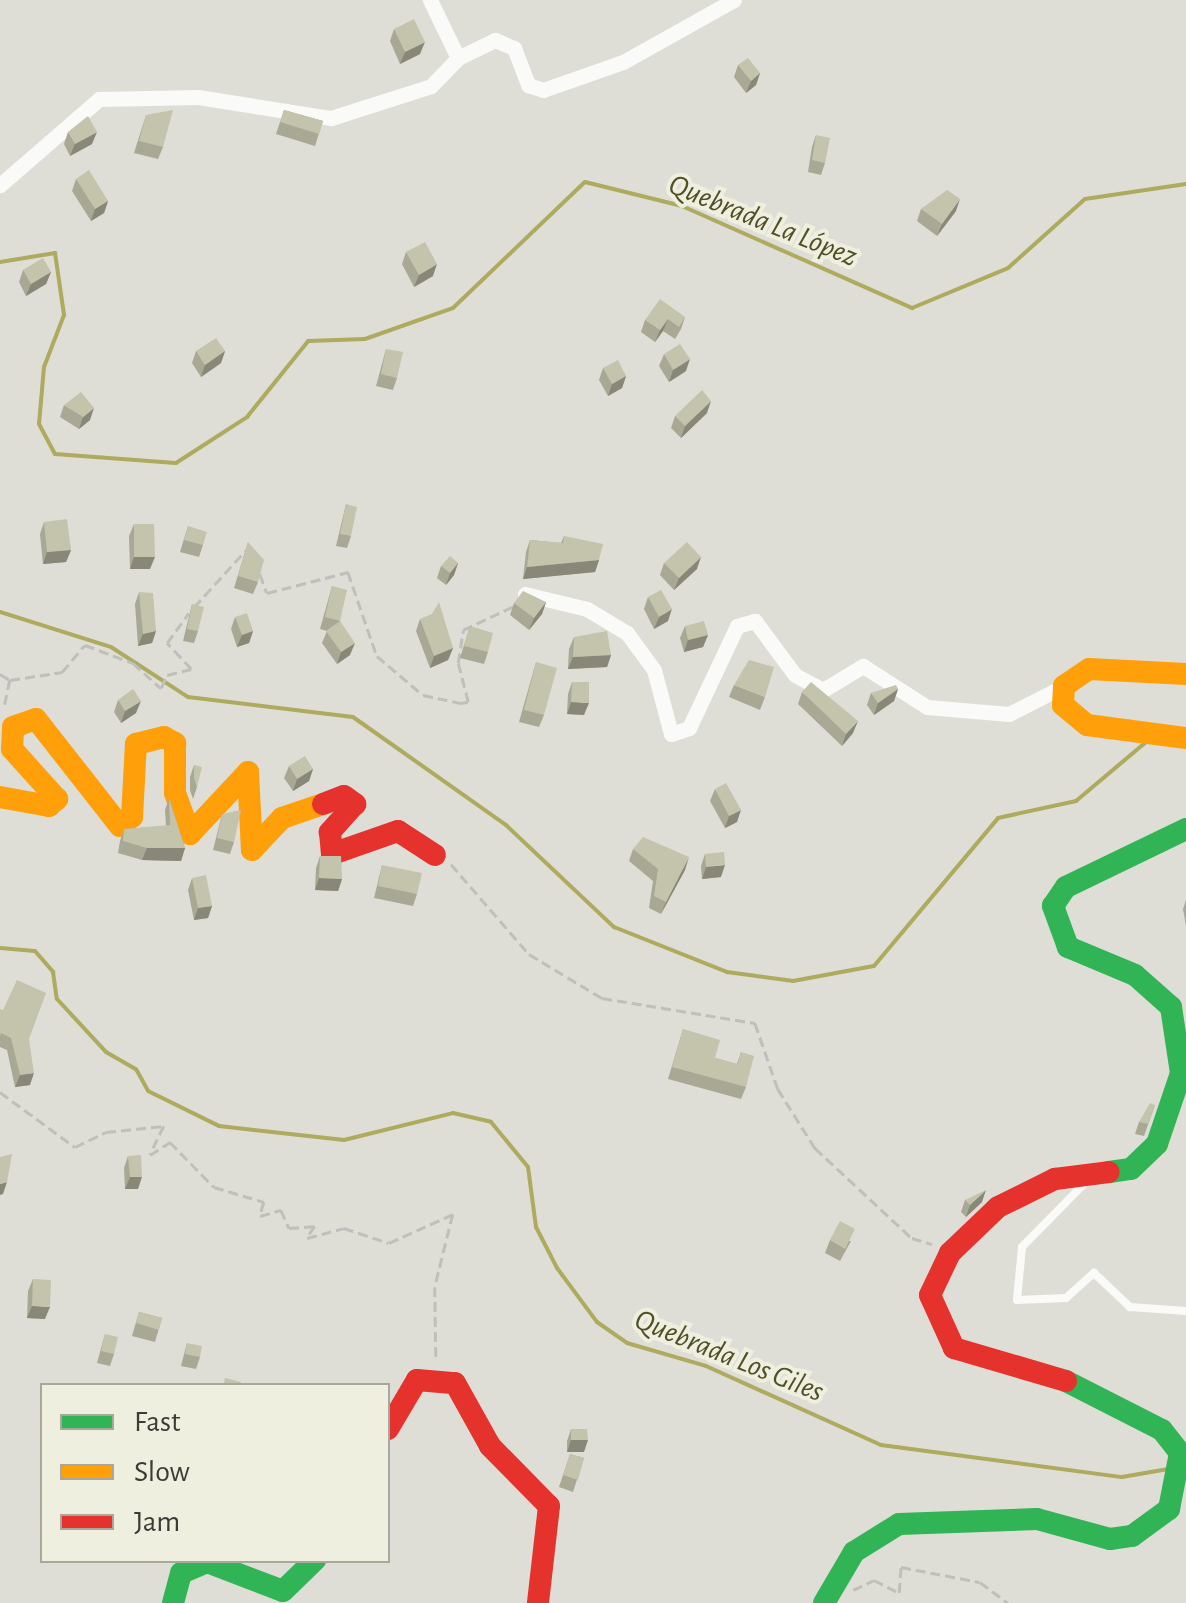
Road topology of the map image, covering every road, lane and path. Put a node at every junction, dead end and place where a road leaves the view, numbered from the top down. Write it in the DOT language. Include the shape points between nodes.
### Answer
graph roads {
  1 [pos="430,0"];
  2 [pos="734,0"];
  3 [pos="458,58"];
  4 [pos="0,185"];
  5 [pos="257,554"];
  6 [pos="259,563"];
  7 [pos="526,594"];
  8 [pos="0,674"];
  9 [pos="1186,674"];
  10 [pos="10,680"];
  11 [pos="1064,686"];
  12 [pos="13,728"];
  13 [pos="1186,738"];
  14 [pos="0,798"];
  15 [pos="1186,828"];
  16 [pos="435,855"];
  17 [pos="0,1092"];
  18 [pos="1091,1176"];
  19 [pos="950,1253"];
  20 [pos="1186,1311"];
  21 [pos="432,1377"];
  22 [pos="390,1424"];
  23 [pos="205,1563"];
  24 [pos="210,1563"];
  25 [pos="312,1563"];
  26 [pos="172,1603"];
  27 [pos="538,1603"];
  28 [pos="824,1603"];
  29 [pos="1008,1603"];
  1 -- 3 [label="street"];
  2 -- 3 [label="street" via="623,62 542,90 528,85 514,48 494,40"];
  3 -- 4 [label="street" via="431,86 331,118 198,97 99,99"];
  5 -- 10 [label="path" via="251,546 238,556 167,643 190,669 167,675 161,688 133,664 84,645 50,678"];
  6 -- 7 [label="path" via="267,593 348,572 377,656 424,695 460,702 468,702 458,662 469,620 502,612"];
  7 -- 11 [label="street" via="587,610 627,633 654,670 670,734 689,728 737,626 755,621 784,664 823,690 863,666 927,707 1009,714"];
  8 -- 10 [label="path"];
  9 -- 11 [label="main road" via="1089,669"];
  10 -- 12 [label="path" via="1,702"];
  11 -- 13 [label="main road" via="1063,705 1087,725"];
  12 -- 14 [label="main road" via="18,763 56,799 49,806"];
  12 -- 16 [label="main road" via="42,720 120,826 132,817 136,744 164,736 175,743 175,794 190,834 248,772 256,776 252,850 282,818 344,796 355,804 330,832 332,854 398,830"];
  15 -- 18 [label="main road" via="1066,887 1053,906 1059,939 1161,992 1179,1035 1179,1091 1157,1144 1132,1170"];
  16 -- 19 [label="path" via="469,876 530,954 602,998 755,1023 778,1088 814,1148 912,1238"];
  17 -- 21 [label="path" via="75,1147 106,1132 164,1126 150,1155 170,1142 214,1186 264,1202 260,1216 281,1210 289,1228 314,1226 306,1238 344,1228 389,1242 453,1214 435,1287 441,1345"];
  18 -- 19 [label="main road" via="1022,1192"];
  18 -- 20 [label="lane" via="1022,1246 1017,1300 1066,1298 1094,1273 1130,1307"];
  19 -- 28 [label="main road" via="930,1295 954,1348 1104,1393 1162,1430 1180,1453 1169,1509 1132,1536 1110,1539 1037,1520 898,1524 854,1552"];
  21 -- 22 [label="main road" via="404,1391"];
  21 -- 27 [label="main road" via="454,1383 490,1446 549,1506 552,1539"];
  23 -- 26 [label="main road" via="181,1574"];
  24 -- 25 [label="main road" via="283,1591"];
  28 -- 29 [label="path" via="874,1580 899,1593 901,1567 980,1582"];
}
